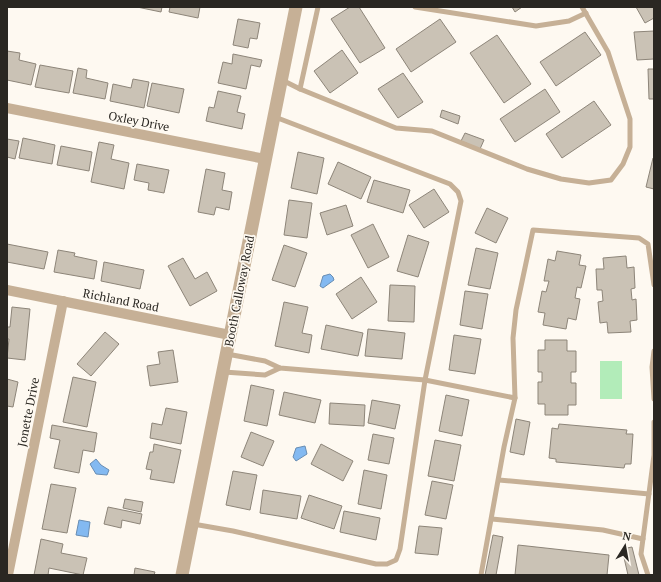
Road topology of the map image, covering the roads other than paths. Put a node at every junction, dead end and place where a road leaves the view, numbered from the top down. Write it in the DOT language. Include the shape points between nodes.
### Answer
graph roads {
  1 [pos="296,7"];
  2 [pos="318,7"];
  3 [pos="415,7"];
  4 [pos="582,7"];
  5 [pos="586,14"];
  6 [pos="282,80"];
  7 [pos="300,89"];
  8 [pos="7,108"];
  9 [pos="274,117"];
  10 [pos="265,159"];
  11 [pos="654,285"];
  12 [pos="7,290"];
  13 [pos="63,301"];
  14 [pos="230,335"];
  15 [pos="654,351"];
  16 [pos="226,354"];
  17 [pos="280,368"];
  18 [pos="222,372"];
  19 [pos="425,380"];
  20 [pos="515,398"];
  21 [pos="654,399"];
  22 [pos="654,422"];
  23 [pos="499,480"];
  24 [pos="649,494"];
  25 [pos="492,519"];
  26 [pos="192,524"];
  27 [pos="643,539"];
  28 [pos="8,575"];
  29 [pos="182,575"];
  30 [pos="481,575"];
  31 [pos="648,575"];
  1 -- 6 [label="street, Booth Calloway Road"];
  2 -- 7 [label="lane"];
  3 -- 5 [label="lane" via="536,26 569,21"];
  4 -- 5 [label="lane"];
  5 -- 7 [label="lane" via="608,52 630,119 630,147 623,164 611,180 589,183 561,179 432,131 396,128"];
  6 -- 7 [label="lane"];
  6 -- 9 [label="street, Booth Calloway Road"];
  8 -- 10 [label="street, Oxley Drive"];
  9 -- 10 [label="street, Booth Calloway Road"];
  9 -- 19 [label="lane" via="450,184 458,192 461,201"];
  10 -- 14 [label="street, Booth Calloway Road"];
  11 -- 20 [label="lane" via="648,244 640,238 533,230 516,310 513,338"];
  12 -- 13 [label="street, Richland Road"];
  13 -- 14 [label="street, Richland Road"];
  13 -- 28 [label="street, Jonette Drive"];
  14 -- 16 [label="street, Booth Calloway Road"];
  15 -- 21 [label="lane"];
  16 -- 17 [label="lane" via="265,360"];
  16 -- 18 [label="street, Booth Calloway Road"];
  17 -- 18 [label="lane" via="265,375"];
  17 -- 19 [label="lane"];
  18 -- 26 [label="street, Booth Calloway Road"];
  19 -- 20 [label="lane"];
  19 -- 26 [label="lane" via="400,549 396,560 387,564 376,564"];
  20 -- 23 [label="lane"];
  22 -- 24 [label="lane" via="654,455"];
  23 -- 24 [label="lane"];
  23 -- 25 [label="lane"];
  24 -- 27 [label="lane"];
  25 -- 27 [label="lane" via="603,530"];
  25 -- 30 [label="lane"];
  26 -- 29 [label="street, Booth Calloway Road"];
  27 -- 31 [label="lane" via="642,554"];
}
